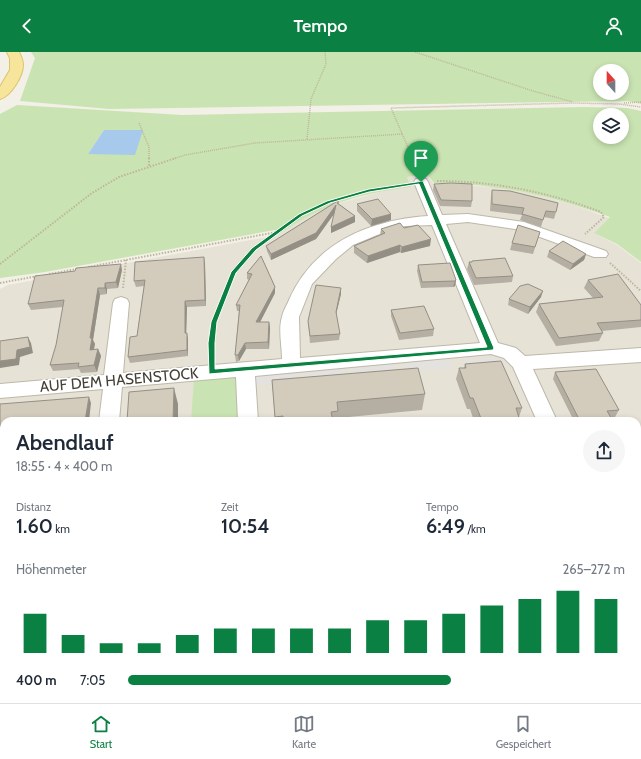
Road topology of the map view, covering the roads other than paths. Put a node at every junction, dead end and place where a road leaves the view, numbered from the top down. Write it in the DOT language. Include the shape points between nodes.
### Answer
graph roads {
  1 [pos="13,52"];
  2 [pos="0,95"];
  3 [pos="421,182"];
  4 [pos="437,219"];
  5 [pos="600,254"];
  6 [pos="121,303"];
  7 [pos="491,348"];
  8 [pos="641,355"];
  9 [pos="521,363"];
  10 [pos="291,366"];
  11 [pos="245,370"];
  12 [pos="114,381"];
  13 [pos="0,391"];
  14 [pos="110,417"];
  15 [pos="248,417"];
  16 [pos="545,417"];
  1 -- 2 [label="main road" via="18,59 18,71 11,84"];
  3 -- 4 [label="street"];
  4 -- 5 [label="street" via="468,218 506,223 543,232"];
  4 -- 7 [label="street"];
  4 -- 10 [label="street" via="404,222 372,232 348,242 330,256 305,282 290,318"];
  6 -- 12 [label="street"];
  7 -- 9 [label="street, AUF DEM HASENSTOCK" via="510,353"];
  7 -- 10 [label="street, AUF DEM HASENSTOCK"];
  8 -- 9 [label="street"];
  9 -- 16 [label="street"];
  10 -- 11 [label="street, AUF DEM HASENSTOCK"];
  11 -- 12 [label="street, AUF DEM HASENSTOCK"];
  11 -- 15 [label="street"];
  12 -- 13 [label="street, AUF DEM HASENSTOCK"];
  12 -- 14 [label="street"];
}
